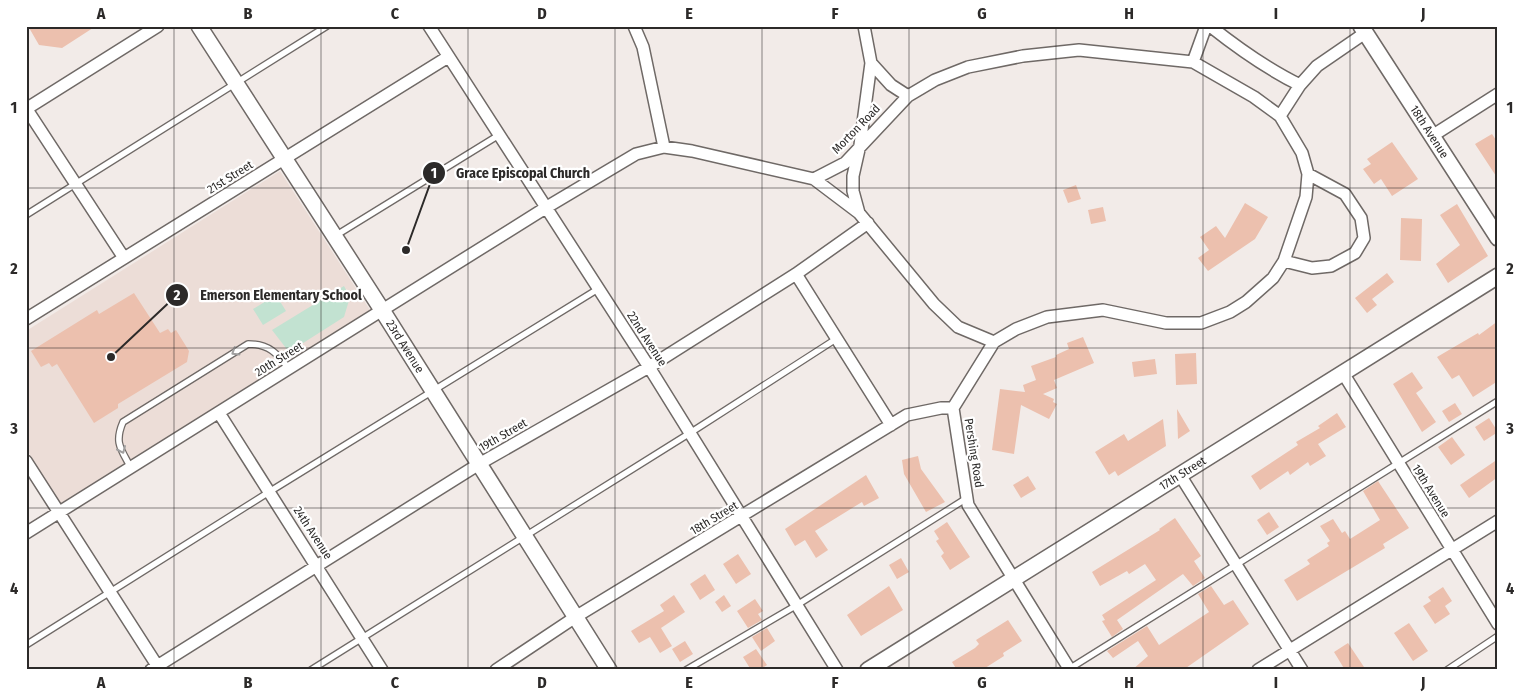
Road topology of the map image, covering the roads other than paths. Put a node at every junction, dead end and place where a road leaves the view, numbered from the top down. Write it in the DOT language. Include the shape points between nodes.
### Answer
graph roads {
  1 [pos="158,26"];
  2 [pos="199,26"];
  3 [pos="327,26"];
  4 [pos="429,26"];
  5 [pos="634,26"];
  6 [pos="864,26"];
  7 [pos="1206,26"];
  8 [pos="1210,26"];
  9 [pos="1363,30"];
  10 [pos="448,57"];
  11 [pos="1193,62"];
  12 [pos="871,63"];
  13 [pos="235,84"];
  14 [pos="1300,85"];
  15 [pos="1498,94"];
  16 [pos="908,96"];
  17 [pos="26,108"];
  18 [pos="1280,116"];
  19 [pos="499,135"];
  20 [pos="1432,136"];
  21 [pos="860,145"];
  22 [pos="664,146"];
  23 [pos="285,159"];
  24 [pos="1308,174"];
  25 [pos="814,179"];
  26 [pos="75,184"];
  27 [pos="546,207"];
  28 [pos="859,213"];
  29 [pos="26,215"];
  30 [pos="868,223"];
  31 [pos="334,236"];
  32 [pos="1498,238"];
  33 [pos="124,258"];
  34 [pos="1284,261"];
  35 [pos="796,274"];
  36 [pos="1498,276"];
  37 [pos="598,288"];
  38 [pos="382,310"];
  39 [pos="26,320"];
  40 [pos="836,339"];
  41 [pos="994,342"];
  42 [pos="648,366"];
  43 [pos="289,369"];
  44 [pos="1343,373"];
  45 [pos="432,390"];
  46 [pos="1498,401"];
  47 [pos="953,408"];
  48 [pos="219,413"];
  49 [pos="892,425"];
  50 [pos="690,433"];
  51 [pos="26,461"];
  52 [pos="1397,463"];
  53 [pos="479,464"];
  54 [pos="131,468"];
  55 [pos="1180,474"];
  56 [pos="269,492"];
  57 [pos="967,498"];
  58 [pos="59,513"];
  59 [pos="742,517"];
  60 [pos="1498,521"];
  61 [pos="26,533"];
  62 [pos="524,535"];
  63 [pos="1452,549"];
  64 [pos="1235,564"];
  65 [pos="317,566"];
  66 [pos="1014,578"];
  67 [pos="110,593"];
  68 [pos="797,605"];
  69 [pos="577,616"];
  70 [pos="1498,624"];
  71 [pos="1498,636"];
  72 [pos="362,637"];
  73 [pos="26,646"];
  74 [pos="1289,650"];
  75 [pos="156,668"];
  76 [pos="1069,669"];
  77 [pos="311,670"];
  78 [pos="382,670"];
  79 [pos="496,670"];
  80 [pos="609,670"];
  81 [pos="686,670"];
  82 [pos="837,670"];
  83 [pos="868,670"];
  84 [pos="1258,670"];
  85 [pos="1302,670"];
  86 [pos="1447,670"];
  1 -- 17 [label="street"];
  2 -- 13 [label="main road, 23rd Avenue"];
  3 -- 13 [label="lane"];
  4 -- 10 [label="street, 22nd Avenue"];
  5 -- 22 [label="street" via="643,47"];
  6 -- 12 [label="street"];
  7 -- 11 [label="street"];
  8 -- 14 [label="street" via="1276,73"];
  9 -- 14 [label="street" via="1317,66"];
  9 -- 20 [label="main road, 18th Avenue"];
  10 -- 19 [label="street, 22nd Avenue"];
  10 -- 23 [label="street, 21st Street"];
  11 -- 16 [label="street, Morton Road" via="1079,50 1022,56 968,67 935,80"];
  11 -- 18 [label="street"];
  12 -- 16 [label="street" via="891,85"];
  12 -- 21 [label="street"];
  13 -- 23 [label="main road, 23rd Avenue"];
  13 -- 26 [label="lane"];
  14 -- 18 [label="street"];
  15 -- 20 [label="street"];
  16 -- 21 [label="street, Morton Road"];
  17 -- 26 [label="street"];
  18 -- 24 [label="street" via="1302,153"];
  19 -- 27 [label="street, 22nd Avenue"];
  19 -- 31 [label="lane"];
  20 -- 32 [label="main road, 18th Avenue"];
  21 -- 25 [label="street, Morton Road" via="845,163"];
  21 -- 28 [label="street" via="852,192"];
  22 -- 25 [label="street"];
  22 -- 27 [label="street" via="622,161"];
  23 -- 31 [label="main road, 23rd Avenue"];
  23 -- 33 [label="street, 21st Street"];
  24 -- 34 [label="street" via="1306,197"];
  24 -- 34 [label="street" via="1345,194 1361,218 1364,238 1355,254 1331,266 1312,268"];
  25 -- 28 [label="street"];
  26 -- 29 [label="lane"];
  26 -- 33 [label="street"];
  27 -- 37 [label="street, 22nd Avenue"];
  27 -- 38 [label="street, 20th Street"];
  28 -- 30 [label="street"];
  30 -- 35 [label="street, 19th Street"];
  30 -- 41 [label="street" via="934,304 958,327"];
  31 -- 38 [label="main road, 23rd Avenue"];
  33 -- 39 [label="street, 21st Street"];
  34 -- 41 [label="street" via="1273,278 1246,302 1201,323 1166,323 1103,310 1047,318"];
  35 -- 40 [label="street"];
  35 -- 42 [label="street, 19th Street"];
  36 -- 44 [label="main road, 17th Street"];
  37 -- 42 [label="street, 22nd Avenue"];
  37 -- 45 [label="lane"];
  38 -- 43 [label="street, 20th Street"];
  38 -- 45 [label="main road, 23rd Avenue"];
  40 -- 49 [label="street"];
  40 -- 50 [label="lane"];
  41 -- 47 [label="street, Pershing Road"];
  42 -- 50 [label="street, 22nd Avenue"];
  42 -- 53 [label="street, 19th Street"];
  43 -- 48 [label="street, 20th Street"];
  43 -- 54 [label="lane, one-way" via="276,353 263,344 248,344 156,401 123,422 118,434 119,446"];
  44 -- 52 [label="street, 19th Avenue"];
  44 -- 55 [label="main road, 17th Street"];
  45 -- 53 [label="main road, 23rd Avenue"];
  45 -- 56 [label="lane"];
  46 -- 52 [label="lane"];
  47 -- 49 [label="street, 18th Street" via="907,416"];
  47 -- 57 [label="street, Pershing Road"];
  48 -- 54 [label="street, 20th Street"];
  48 -- 56 [label="street, 24th Avenue"];
  49 -- 59 [label="street, 18th Street"];
  50 -- 59 [label="street, 22nd Avenue"];
  50 -- 62 [label="lane"];
  51 -- 58 [label="street"];
  52 -- 63 [label="street, 19th Avenue"];
  52 -- 64 [label="lane"];
  53 -- 62 [label="main road, 23rd Avenue"];
  53 -- 65 [label="street, 19th Street"];
  54 -- 58 [label="street, 20th Street"];
  55 -- 64 [label="street"];
  55 -- 66 [label="main road, 17th Street"];
  56 -- 65 [label="street, 24th Avenue"];
  56 -- 67 [label="lane"];
  57 -- 66 [label="street, Pershing Road" via="968,506"];
  57 -- 68 [label="lane"];
  58 -- 61 [label="street, 20th Street"];
  58 -- 67 [label="street"];
  59 -- 68 [label="street, 22nd Avenue"];
  59 -- 69 [label="street, 18th Street"];
  60 -- 63 [label="street"];
  62 -- 69 [label="main road, 23rd Avenue"];
  62 -- 72 [label="lane"];
  63 -- 70 [label="street, 19th Avenue"];
  63 -- 74 [label="street"];
  64 -- 74 [label="street"];
  64 -- 76 [label="lane"];
  65 -- 72 [label="street, 24th Avenue"];
  65 -- 75 [label="street, 19th Street"];
  66 -- 76 [label="street, Pershing Road"];
  66 -- 83 [label="main road, 17th Street"];
  67 -- 73 [label="lane"];
  67 -- 75 [label="street"];
  68 -- 81 [label="lane"];
  68 -- 82 [label="street, 22nd Avenue"];
  69 -- 79 [label="street, 18th Street"];
  69 -- 80 [label="main road, 23rd Avenue"];
  71 -- 86 [label="lane"];
  72 -- 77 [label="lane"];
  72 -- 78 [label="street, 24th Avenue"];
  74 -- 84 [label="street"];
  74 -- 85 [label="street"];
}
